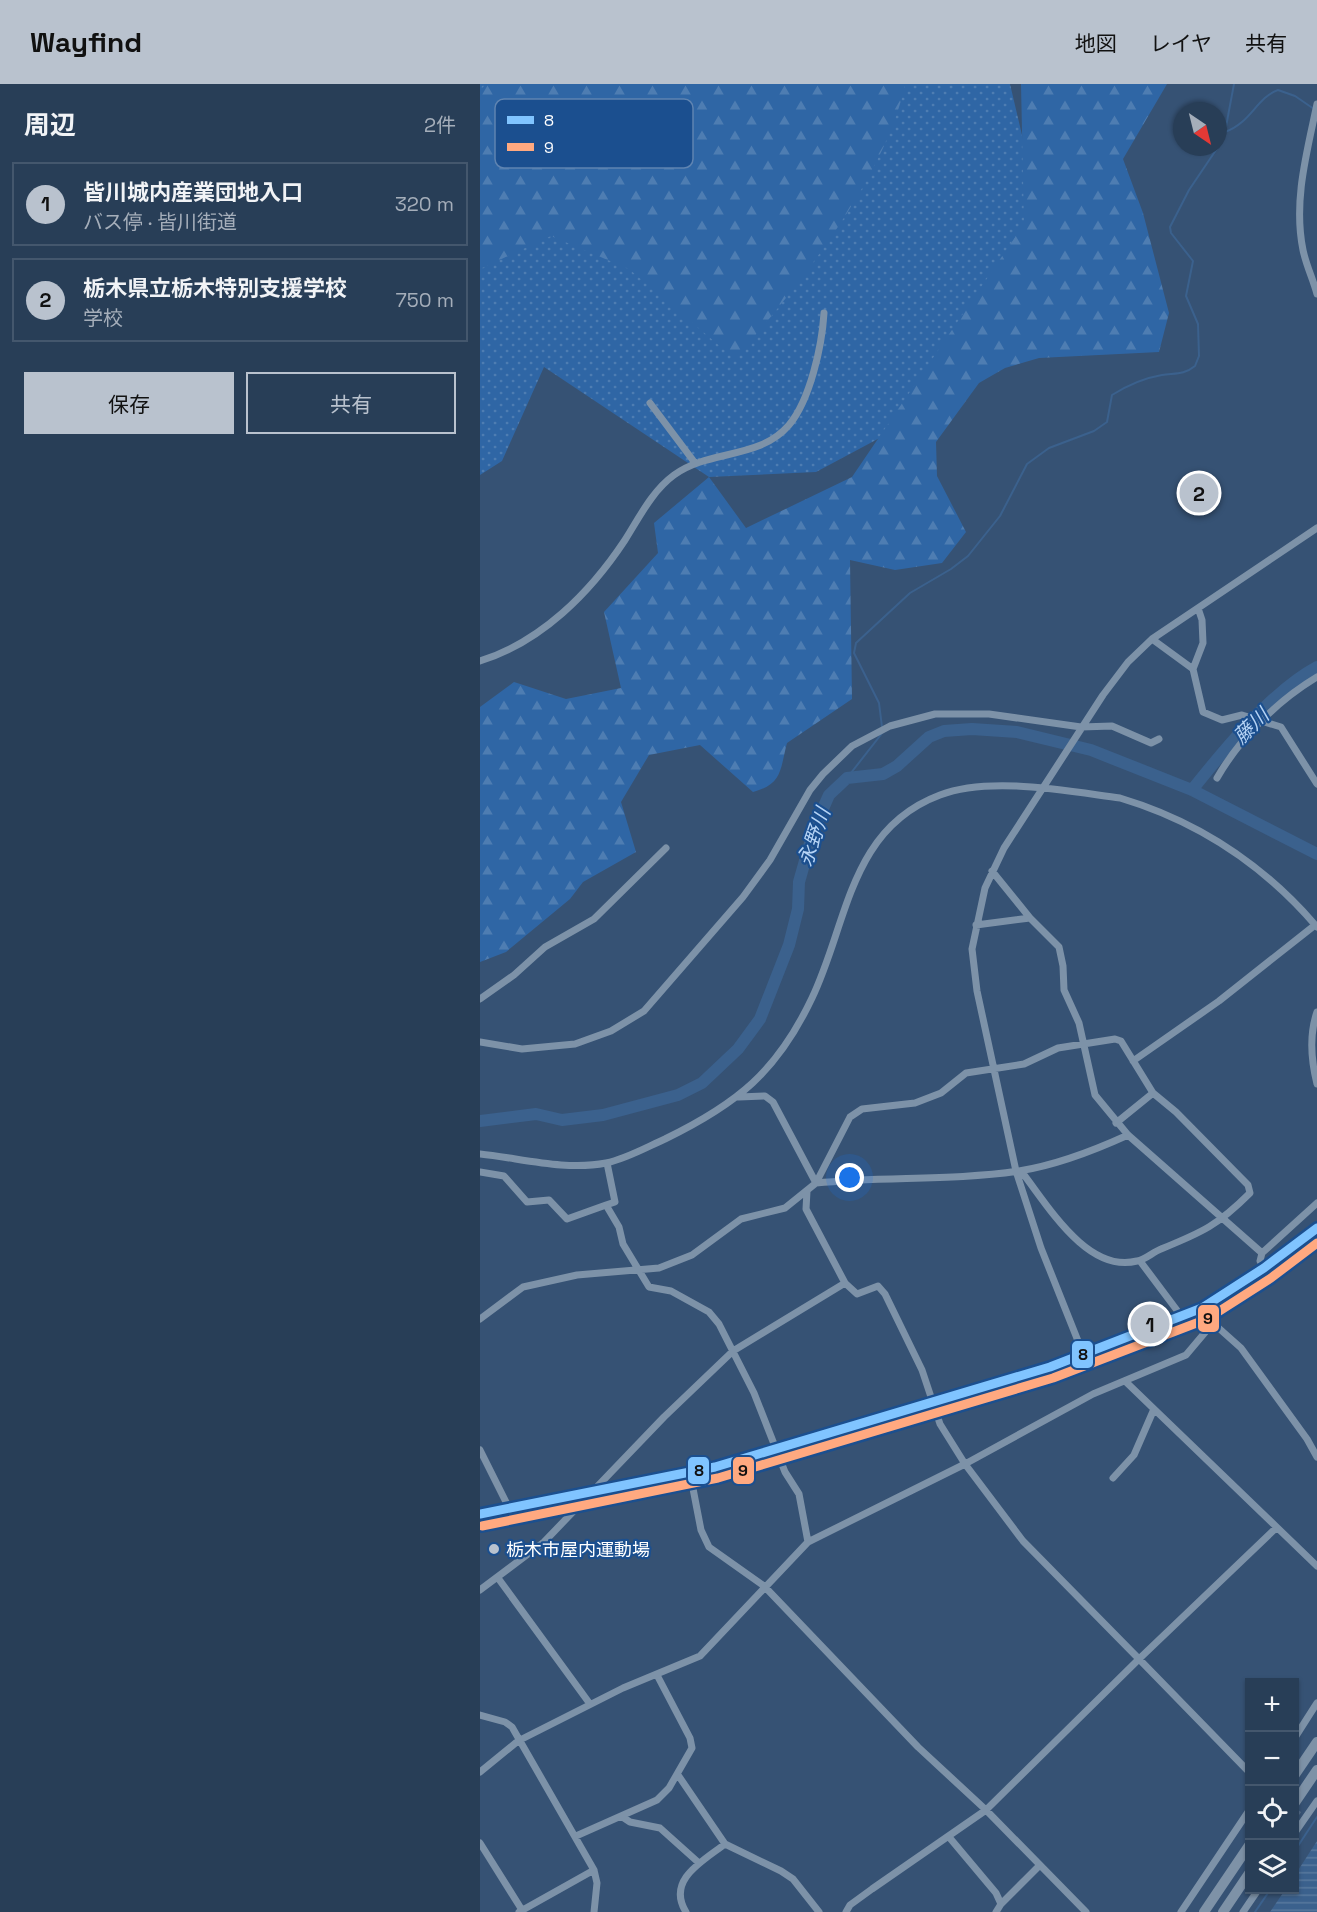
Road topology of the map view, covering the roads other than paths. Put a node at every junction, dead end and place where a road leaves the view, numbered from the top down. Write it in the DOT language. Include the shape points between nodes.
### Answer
graph roads {
  1 [pos="1317,104"];
  2 [pos="1317,294"];
  3 [pos="824,313"];
  4 [pos="650,403"];
  5 [pos="695,463"];
  6 [pos="1317,528"];
  7 [pos="1198,608"];
  8 [pos="1152,639"];
  9 [pos="480,661"];
  10 [pos="1193,669"];
  11 [pos="1317,677"];
  12 [pos="1264,720"];
  13 [pos="1080,729"];
  14 [pos="1159,739"];
  15 [pos="1217,778"];
  16 [pos="1317,784"];
  17 [pos="1042,787"];
  18 [pos="666,848"];
  19 [pos="992,871"];
  20 [pos="1030,918"];
  21 [pos="976,925"];
  22 [pos="1316,926"];
  23 [pos="480,999"];
  24 [pos="1317,1012"];
  25 [pos="480,1042"];
  26 [pos="1084,1044"];
  27 [pos="1133,1061"];
  28 [pos="994,1069"];
  29 [pos="1317,1084"];
  30 [pos="1153,1093"];
  31 [pos="739,1097"];
  32 [pos="1116,1123"];
  33 [pos="1128,1135"];
  34 [pos="480,1154"];
  35 [pos="607,1163"];
  36 [pos="1018,1171"];
  37 [pos="480,1172"];
  38 [pos="816,1184"];
  39 [pos="807,1191"];
  40 [pos="1317,1203"];
  41 [pos="606,1205"];
  42 [pos="1225,1219"];
  43 [pos="1317,1228"];
  44 [pos="1262,1253"];
  45 [pos="1140,1261"];
  46 [pos="638,1268"];
  47 [pos="1264,1268"];
  48 [pos="845,1283"];
  49 [pos="1202,1308"];
  50 [pos="1182,1317"];
  51 [pos="480,1319"];
  52 [pos="1213,1323"];
  53 [pos="733,1351"];
  54 [pos="1084,1356"];
  55 [pos="1125,1381"];
  56 [pos="933,1404"];
  57 [pos="1154,1409"];
  58 [pos="777,1449"];
  59 [pos="480,1450"];
  60 [pos="1317,1457"];
  61 [pos="965,1464"];
  62 [pos="690,1473"];
  63 [pos="1113,1478"];
  64 [pos="590,1493"];
  65 [pos="508,1508"];
  66 [pos="480,1514"];
  67 [pos="1276,1528"];
  68 [pos="808,1542"];
  69 [pos="1317,1566"];
  70 [pos="498,1578"];
  71 [pos="764,1586"];
  72 [pos="480,1590"];
  73 [pos="1139,1659"];
  74 [pos="657,1675"];
  75 [pos="1317,1703"];
  76 [pos="590,1704"];
  77 [pos="480,1715"];
  78 [pos="1298,1732"];
  79 [pos="518,1741"];
  80 [pos="1317,1742"];
  81 [pos="1245,1768"];
  82 [pos="1299,1769"];
  83 [pos="1317,1770"];
  84 [pos="480,1772"];
  85 [pos="678,1774"];
  86 [pos="1317,1801"];
  87 [pos="986,1810"];
  88 [pos="1300,1812"];
  89 [pos="621,1816"];
  90 [pos="1245,1816"];
  91 [pos="576,1836"];
  92 [pos="949,1837"];
  93 [pos="480,1843"];
  94 [pos="725,1844"];
  95 [pos="1245,1851"];
  96 [pos="699,1863"];
  97 [pos="1040,1865"];
  98 [pos="594,1870"];
  99 [pos="1245,1879"];
  100 [pos="1255,1894"];
  101 [pos="1000,1904"];
  102 [pos="521,1911"];
  103 [pos="594,1912"];
  104 [pos="686,1912"];
  105 [pos="819,1912"];
  106 [pos="846,1912"];
  107 [pos="996,1912"];
  108 [pos="1086,1912"];
  109 [pos="1181,1912"];
  110 [pos="1204,1912"];
  111 [pos="1223,1912"];
  112 [pos="1243,1912"];
  1 -- 2 [label="street" via="1298,216 1303,251"];
  3 -- 5 [label="street" via="812,375 790,423 762,447"];
  4 -- 5 [label="street"];
  5 -- 9 [label="street" via="663,485 607,567 553,621 512,649"];
  6 -- 7 [label="street"];
  7 -- 8 [label="street"];
  7 -- 10 [label="street" via="1203,643"];
  8 -- 10 [label="street"];
  8 -- 13 [label="street" via="1117,676"];
  10 -- 12 [label="street" via="1203,712 1222,720 1242,715"];
  11 -- 12 [label="street"];
  12 -- 15 [label="street" via="1233,752"];
  12 -- 16 [label="street" via="1287,734"];
  13 -- 14 [label="street" via="1112,726 1151,743"];
  13 -- 17 [label="street"];
  13 -- 25 [label="street" via="1028,717 959,713 910,719 871,736 835,760 823,774 743,897 644,1011 575,1044 522,1049"];
  17 -- 19 [label="street"];
  17 -- 22 [label="street" via="1120,798 1174,819 1233,849"];
  17 -- 31 [label="street" via="953,790 923,803 888,828 877,840 853,885 807,1008 775,1060"];
  18 -- 23 [label="street" via="594,919 551,942"];
  19 -- 20 [label="street"];
  19 -- 21 [label="street"];
  20 -- 21 [label="street"];
  20 -- 26 [label="street" via="1059,948 1064,990"];
  21 -- 28 [label="street" via="972,949 977,991"];
  22 -- 27 [label="street"];
  24 -- 29 [label="street" via="1312,1026"];
  26 -- 27 [label="street" via="1121,1041"];
  26 -- 28 [label="street" via="1058,1048 1024,1064"];
  26 -- 32 [label="street" via="1095,1095"];
  27 -- 30 [label="street"];
  28 -- 36 [label="street"];
  28 -- 38 [label="street" via="966,1073 941,1093 915,1103 862,1109 850,1117"];
  30 -- 32 [label="street"];
  30 -- 42 [label="street" via="1248,1185 1250,1193"];
  31 -- 35 [label="street" via="695,1125"];
  31 -- 38 [label="street" via="765,1096 773,1102"];
  32 -- 33 [label="street"];
  33 -- 36 [label="street" via="1089,1153"];
  33 -- 42 [label="street"];
  34 -- 35 [label="street" via="542,1164"];
  35 -- 41 [label="street" via="615,1202"];
  36 -- 38 [label="street"];
  36 -- 45 [label="street" via="1073,1238 1116,1263"];
  36 -- 54 [label="street" via="1041,1248"];
  37 -- 41 [label="street" via="504,1176 527,1202 549,1200 567,1219"];
  38 -- 39 [label="street"];
  39 -- 46 [label="street" via="785,1208 741,1219 692,1255 659,1268"];
  39 -- 48 [label="street" via="806,1209"];
  40 -- 44 [label="street"];
  41 -- 46 [label="street"];
  42 -- 44 [label="street"];
  42 -- 45 [label="street"];
  43 -- 47 [label="main road"];
  44 -- 47 [label="street" via="1260,1261"];
  45 -- 50 [label="street"];
  46 -- 51 [label="street" via="536,1283 524,1287"];
  46 -- 53 [label="street" via="649,1287 671,1291 709,1312"];
  47 -- 49 [label="main road"];
  48 -- 53 [label="street"];
  48 -- 56 [label="street" via="857,1294 878,1286 885,1294 922,1370"];
  49 -- 50 [label="main road"];
  49 -- 52 [label="street"];
  50 -- 54 [label="main road"];
  52 -- 55 [label="street" via="1186,1355"];
  52 -- 60 [label="street" via="1241,1348"];
  53 -- 58 [label="street"];
  53 -- 64 [label="street"];
  54 -- 56 [label="main road"];
  55 -- 57 [label="street"];
  55 -- 61 [label="street" via="1093,1394"];
  56 -- 58 [label="main road"];
  56 -- 61 [label="street" via="940,1424"];
  57 -- 63 [label="street" via="1134,1455"];
  57 -- 67 [label="street"];
  58 -- 62 [label="main road"];
  58 -- 68 [label="street" via="799,1494"];
  59 -- 65 [label="street"];
  61 -- 68 [label="street"];
  61 -- 73 [label="street" via="1023,1541"];
  62 -- 64 [label="main road"];
  62 -- 71 [label="street" via="701,1530 709,1547"];
  64 -- 65 [label="main road"];
  64 -- 70 [label="street" via="544,1542"];
  65 -- 66 [label="main road"];
  67 -- 69 [label="street"];
  67 -- 73 [label="street"];
  68 -- 71 [label="street"];
  70 -- 72 [label="street"];
  70 -- 76 [label="street"];
  71 -- 74 [label="street" via="700,1656"];
  71 -- 87 [label="street" via="918,1747"];
  73 -- 81 [label="street"];
  73 -- 87 [label="street"];
  74 -- 76 [label="street"];
  74 -- 85 [label="street" via="690,1738 692,1748"];
  75 -- 78 [label="street"];
  76 -- 79 [label="street"];
  77 -- 79 [label="street" via="505,1722"];
  79 -- 84 [label="street"];
  79 -- 91 [label="street"];
  80 -- 82 [label="highway"];
  83 -- 88 [label="highway"];
  85 -- 89 [label="street" via="657,1800"];
  85 -- 94 [label="street"];
  86 -- 88 [label="street"];
  87 -- 92 [label="street"];
  87 -- 97 [label="street"];
  89 -- 91 [label="street"];
  89 -- 96 [label="street" via="630,1822 660,1828"];
  90 -- 109 [label="street"];
  91 -- 98 [label="street"];
  92 -- 101 [label="street" via="996,1893"];
  92 -- 106 [label="street" via="850,1905"];
  93 -- 102 [label="street"];
  94 -- 96 [label="street"];
  94 -- 105 [label="street" via="793,1879"];
  95 -- 110 [label="highway"];
  96 -- 104 [label="street" via="680,1886 679,1899"];
  97 -- 101 [label="street"];
  97 -- 108 [label="street"];
  98 -- 102 [label="street"];
  98 -- 103 [label="street"];
  99 -- 111 [label="highway"];
  100 -- 112 [label="street"];
  101 -- 107 [label="street"];
}
